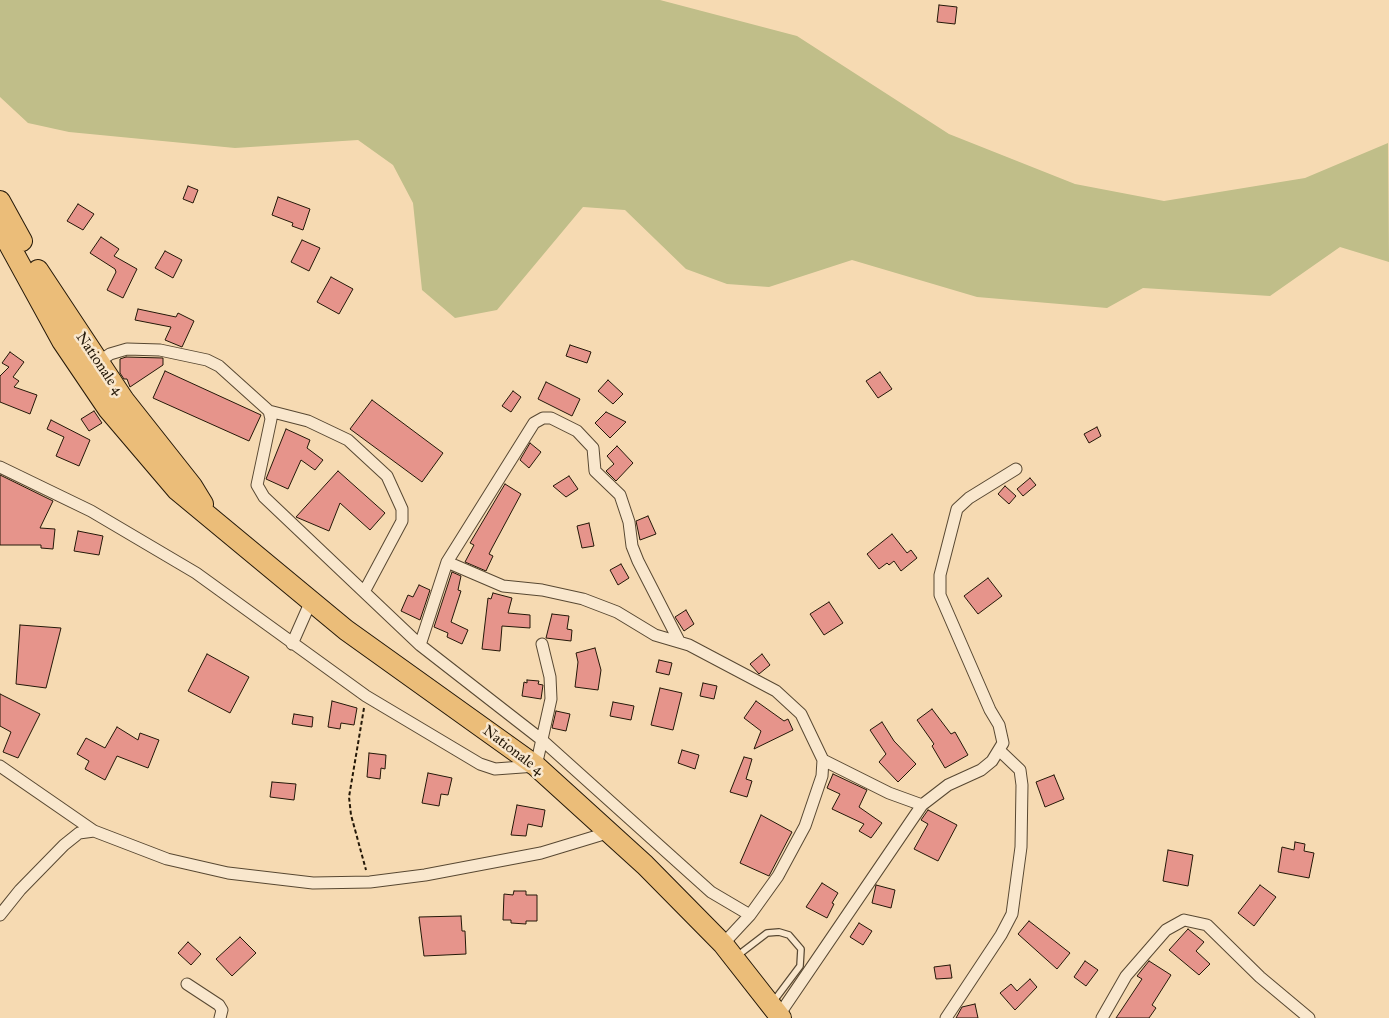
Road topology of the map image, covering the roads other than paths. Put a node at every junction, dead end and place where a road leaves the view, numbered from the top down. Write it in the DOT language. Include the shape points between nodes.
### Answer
graph roads {
  1 [pos="0,201"];
  2 [pos="0,228"];
  3 [pos="99,362"];
  4 [pos="269,411"];
  5 [pos="0,467"];
  6 [pos="1016,468"];
  7 [pos="212,518"];
  8 [pos="447,562"];
  9 [pos="364,592"];
  10 [pos="311,601"];
  11 [pos="679,641"];
  12 [pos="292,644"];
  13 [pos="542,644"];
  14 [pos="420,645"];
  15 [pos="542,740"];
  16 [pos="999,750"];
  17 [pos="823,760"];
  18 [pos="0,766"];
  19 [pos="536,766"];
  20 [pos="922,805"];
  21 [pos="94,831"];
  22 [pos="607,832"];
  23 [pos="0,915"];
  24 [pos="750,915"];
  25 [pos="729,950"];
  26 [pos="187,984"];
  27 [pos="777,1012"];
  28 [pos="220,1018"];
  29 [pos="946,1018"];
  30 [pos="1102,1018"];
  31 [pos="1308,1018"];
  1 -- 3 [label="highway, Nationale 4" via="38,271"];
  2 -- 7 [label="highway, Nationale 4" via="62,341 108,409 177,490"];
  3 -- 4 [label="street" via="110,354 127,349 160,350 208,360"];
  3 -- 7 [label="highway, Nationale 4" via="124,400 192,486"];
  4 -- 9 [label="street" via="271,419 257,485 264,497"];
  4 -- 9 [label="street" via="308,422 348,440 387,476 402,509 402,520"];
  5 -- 12 [label="street" via="91,511 196,573"];
  6 -- 16 [label="street" via="957,509 940,576 940,595 999,725 1003,743"];
  7 -- 10 [label="highway, Nationale 4"];
  8 -- 11 [label="street" via="503,586 583,599 617,612 654,635"];
  8 -- 11 [label="street" via="534,422 551,418 577,431 593,448 595,472 620,495 638,561"];
  8 -- 14 [label="street"];
  9 -- 14 [label="street"];
  10 -- 12 [label="street"];
  10 -- 19 [label="highway, Nationale 4" via="346,630"];
  11 -- 17 [label="street" via="776,691 801,714"];
  12 -- 19 [label="street" via="366,696 480,764 495,769"];
  13 -- 15 [label="street" via="550,677 551,699"];
  14 -- 15 [label="street"];
  15 -- 19 [label="street"];
  15 -- 24 [label="street" via="711,892"];
  16 -- 20 [label="street" via="981,770 948,785"];
  16 -- 29 [label="street" via="1020,770 1022,785 1021,847 1012,914"];
  17 -- 20 [label="street" via="889,793"];
  17 -- 24 [label="street" via="822,776 805,826 778,876"];
  18 -- 21 [label="street"];
  19 -- 22 [label="highway, Nationale 4"];
  20 -- 27 [label="street"];
  21 -- 22 [label="street" via="166,859 228,873 312,883 370,882 425,875 542,853"];
  21 -- 23 [label="street" via="79,832 64,845"];
  22 -- 25 [label="highway, Nationale 4" via="645,865"];
  24 -- 25 [label="street"];
  25 -- 27 [label="highway, Nationale 4"];
  25 -- 27 [label="lane" via="767,933 779,932 789,935 800,949 800,966"];
  26 -- 28 [label="street" via="219,1005 222,1010"];
  30 -- 31 [label="street" via="1126,976 1166,930 1184,920 1207,926"];
}
